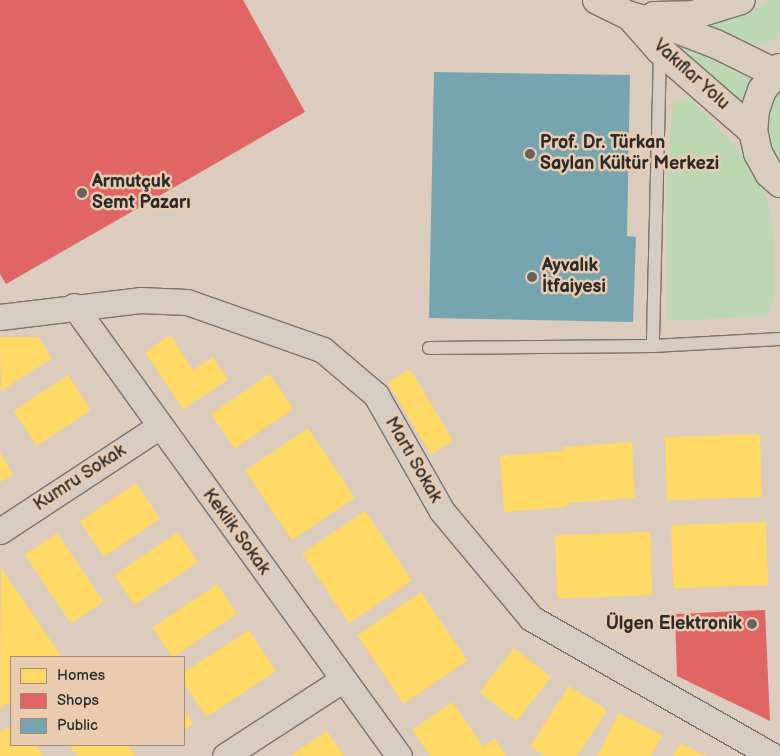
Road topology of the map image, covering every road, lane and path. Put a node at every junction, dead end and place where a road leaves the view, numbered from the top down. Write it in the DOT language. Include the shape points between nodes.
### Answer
graph roads {
  1 [pos="597,0"];
  2 [pos="741,0"];
  3 [pos="630,16"];
  4 [pos="660,50"];
  5 [pos="777,70"];
  6 [pos="754,131"];
  7 [pos="780,183"];
  8 [pos="74,306"];
  9 [pos="0,317"];
  10 [pos="780,340"];
  11 [pos="653,346"];
  12 [pos="429,348"];
  13 [pos="160,426"];
  14 [pos="0,531"];
  15 [pos="342,680"];
  16 [pos="225,756"];
  17 [pos="399,756"];
  18 [pos="774,756"];
  1 -- 3 [label="main road, Vakıflar Yolu"];
  2 -- 3 [label="main road, Vakıflar Yolu" via="693,15"];
  3 -- 4 [label="main road, Vakıflar Yolu"];
  3 -- 5 [label="main road, Vakıflar Yolu" via="674,28"];
  4 -- 6 [label="main road, Vakıflar Yolu"];
  4 -- 11 [label="lane"];
  5 -- 6 [label="main road" via="762,90 755,110"];
  6 -- 7 [label="main road" via="758,153 769,173"];
  8 -- 9 [label="street, Martı Sokak"];
  8 -- 13 [label="street, Keklik Sokak"];
  8 -- 18 [label="street, Martı Sokak" via="140,300 187,302 323,350 376,395 442,511 531,618"];
  10 -- 11 [label="lane"];
  11 -- 12 [label="lane"];
  13 -- 14 [label="street, Kumru Sokak"];
  13 -- 15 [label="street, Keklik Sokak"];
  15 -- 16 [label="street"];
  15 -- 17 [label="street, Keklik Sokak"];
}
